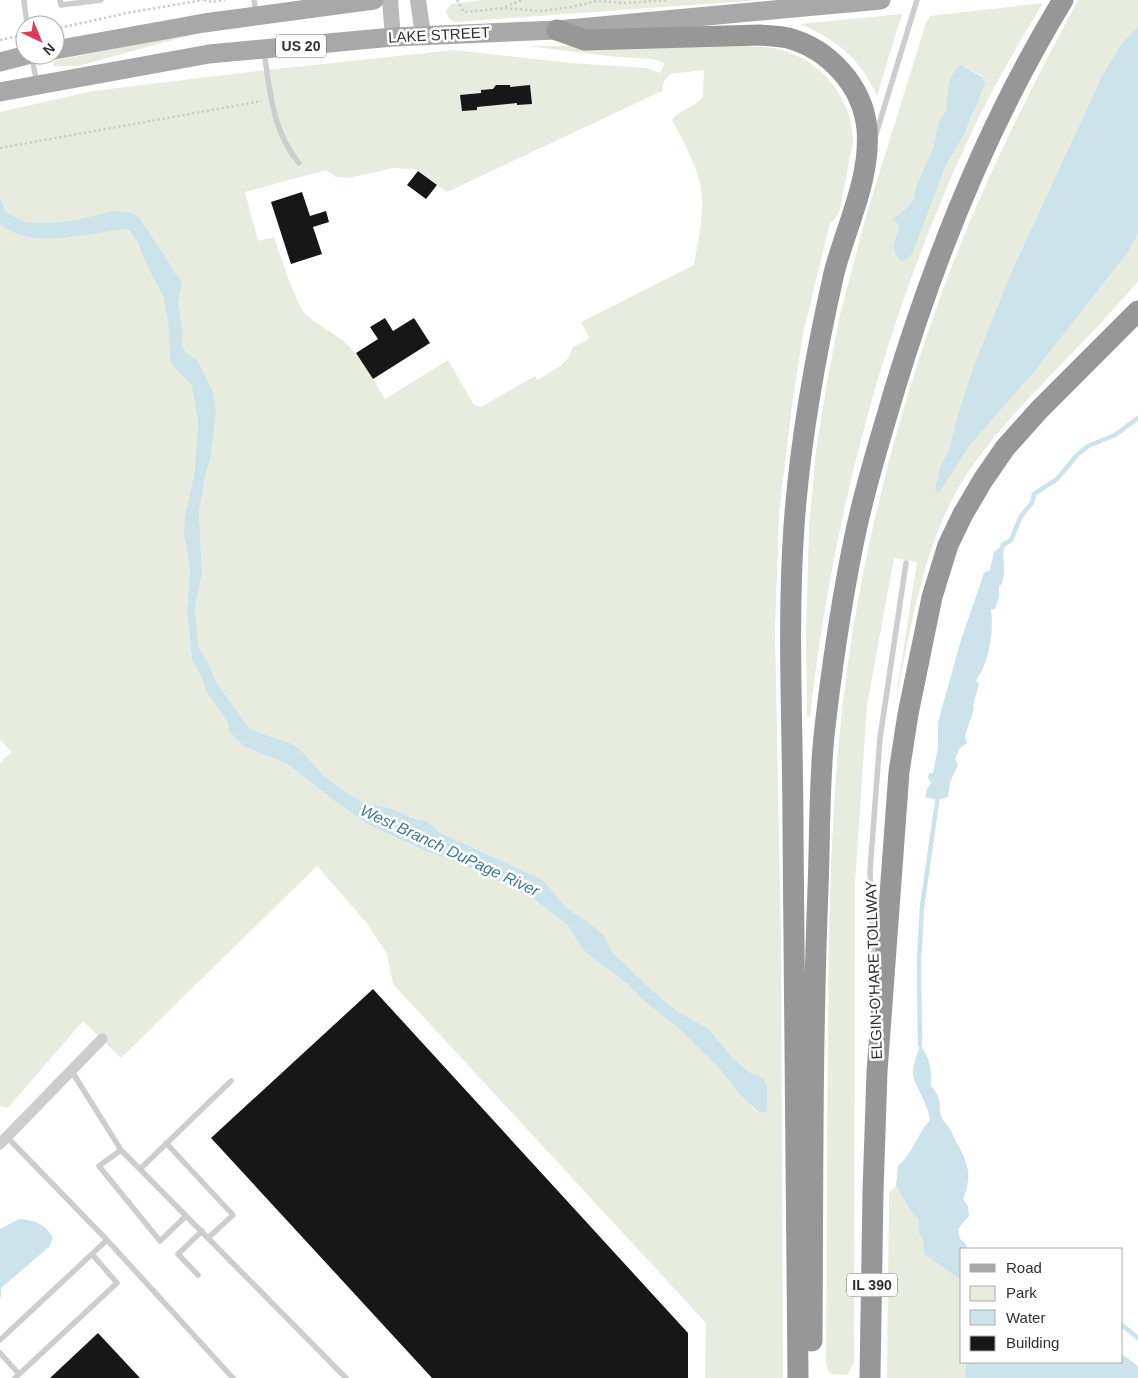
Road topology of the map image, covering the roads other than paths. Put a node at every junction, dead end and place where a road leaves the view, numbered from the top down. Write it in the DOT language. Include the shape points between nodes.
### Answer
graph roads {
  1 [pos="24,0"];
  2 [pos="60,0"];
  3 [pos="101,0"];
  4 [pos="374,0"];
  5 [pos="390,0"];
  6 [pos="418,0"];
  7 [pos="881,0"];
  8 [pos="917,0"];
  9 [pos="1063,0"];
  10 [pos="316,4"];
  11 [pos="255,8"];
  12 [pos="26,15"];
  13 [pos="557,30"];
  14 [pos="423,35"];
  15 [pos="393,37"];
  16 [pos="65,48"];
  17 [pos="264,49"];
  18 [pos="15,58"];
  19 [pos="0,62"];
  20 [pos="33,65"];
  21 [pos="37,84"];
  22 [pos="0,92"];
  23 [pos="299,163"];
  24 [pos="866,165"];
  25 [pos="1138,311"];
  26 [pos="906,563"];
  27 [pos="874,986"];
  28 [pos="875,1005"];
  29 [pos="102,1039"];
  30 [pos="72,1070"];
  31 [pos="877,1072"];
  32 [pos="231,1081"];
  33 [pos="2,1137"];
  34 [pos="166,1143"];
  35 [pos="121,1150"];
  36 [pos="140,1169"];
  37 [pos="186,1216"];
  38 [pos="202,1232"];
  39 [pos="208,1238"];
  40 [pos="107,1240"];
  41 [pos="92,1254"];
  42 [pos="198,1275"];
  43 [pos="0,1340"];
  44 [pos="0,1353"];
  45 [pos="17,1376"];
  46 [pos="233,1378"];
  47 [pos="346,1378"];
  48 [pos="798,1378"];
  49 [pos="812,1378"];
  50 [pos="870,1378"];
  1 -- 12 [label="lane"];
  2 -- 3 [label="lane" via="61,5"];
  4 -- 10 [label="main road, US 20"];
  5 -- 15 [label="main road"];
  6 -- 14 [label="main road"];
  7 -- 13 [label="main road, LAKE STREET / US 20"];
  8 -- 24 [label="lane"];
  9 -- 49 [label="highway" via="995,124 959,206 914,327 852,547 833,658 824,740 814,991"];
  10 -- 11 [label="main road, US 20"];
  11 -- 16 [label="main road, US 20" via="204,23"];
  13 -- 14 [label="main road, LAKE STREET / US 20"];
  13 -- 24 [label="highway" via="585,40 760,35 787,38 809,46 832,61 847,77 860,100 867,126"];
  14 -- 15 [label="main road, LAKE STREET / US 20"];
  15 -- 17 [label="main road, LAKE STREET / US 20"];
  17 -- 21 [label="main road, LAKE STREET / US 20" via="206,54"];
  17 -- 23 [label="lane" via="275,118 290,152"];
  18 -- 19 [label="main road"];
  20 -- 21 [label="lane"];
  21 -- 22 [label="main road, LAKE STREET / US 20"];
  24 -- 48 [label="highway" via="835,270 814,364 802,435 790,589"];
  25 -- 31 [label="highway" via="1005,448 983,480 948,544 932,597 899,772"];
  26 -- 27 [label="lane, ELGIN-O'HARE TOLLWAY" via="876,786 870,871"];
  28 -- 31 [label="lane, ELGIN-O'HARE TOLLWAY"];
  29 -- 30 [label="street"];
  30 -- 33 [label="street"];
  30 -- 35 [label="lane"];
  31 -- 50 [label="highway, ELGIN-O'HARE TOLLWAY / IL 390"];
  32 -- 34 [label="lane"];
  33 -- 40 [label="lane"];
  34 -- 36 [label="lane"];
  34 -- 39 [label="lane" via="233,1215"];
  35 -- 36 [label="lane"];
  35 -- 37 [label="lane" via="99,1166 160,1241"];
  36 -- 37 [label="lane"];
  37 -- 38 [label="lane"];
  38 -- 39 [label="lane"];
  38 -- 42 [label="lane" via="178,1254"];
  39 -- 47 [label="lane"];
  40 -- 41 [label="lane"];
  40 -- 46 [label="lane"];
  41 -- 43 [label="lane"];
  41 -- 45 [label="lane" via="117,1283"];
  44 -- 45 [label="lane"];
}
